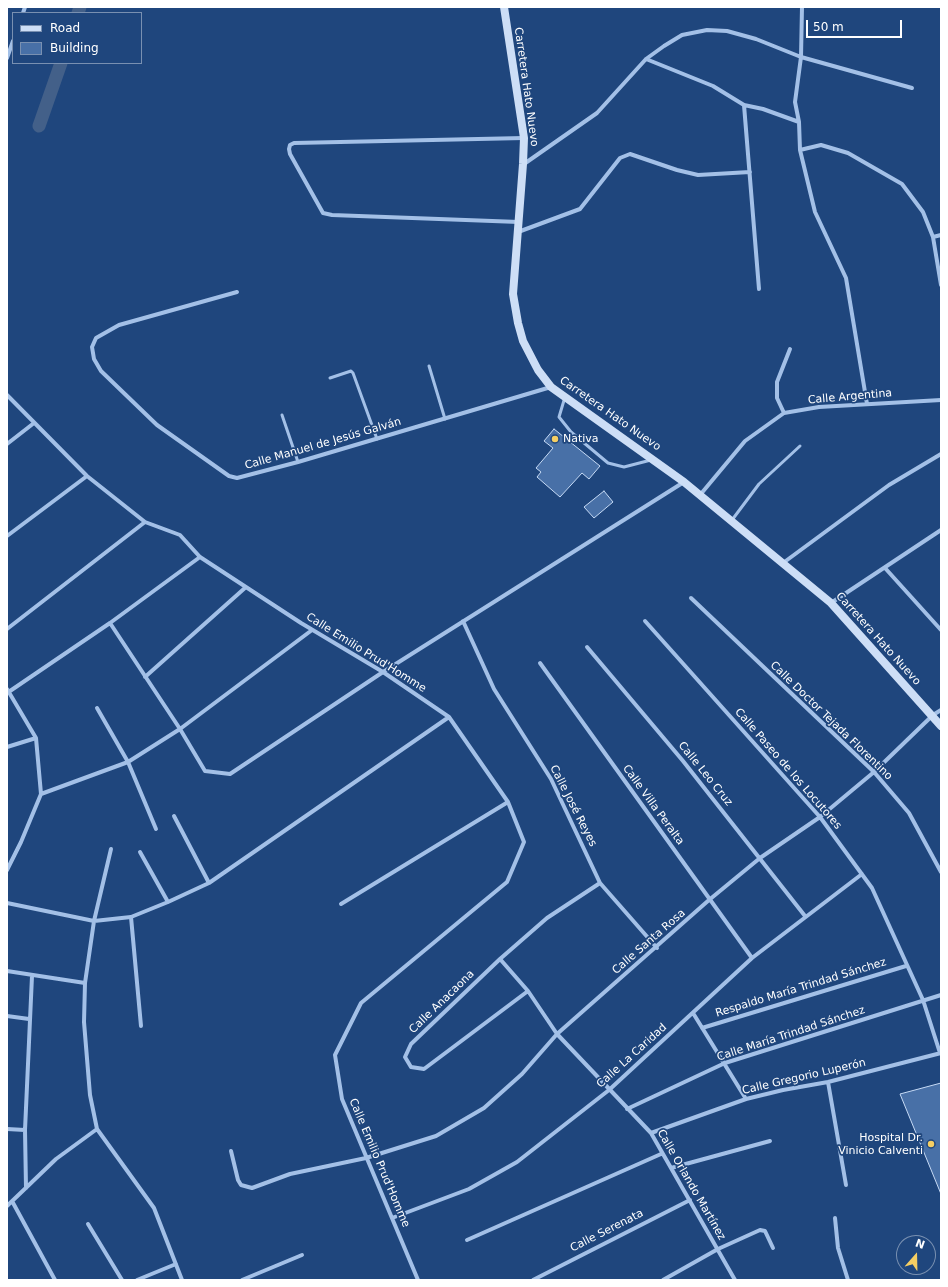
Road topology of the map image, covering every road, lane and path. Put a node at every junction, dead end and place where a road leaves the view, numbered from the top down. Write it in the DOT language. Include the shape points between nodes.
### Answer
graph roads {
  1 [pos="504,7"];
  2 [pos="802,7"];
  3 [pos="12,44"];
  4 [pos="801,57"];
  5 [pos="7,58"];
  6 [pos="646,59"];
  7 [pos="912,88"];
  8 [pos="744,105"];
  9 [pos="799,122"];
  10 [pos="524,138"];
  11 [pos="800,150"];
  12 [pos="524,164"];
  13 [pos="750,172"];
  14 [pos="518,222"];
  15 [pos="517,232"];
  16 [pos="941,235"];
  17 [pos="933,237"];
  18 [pos="941,285"];
  19 [pos="759,289"];
  20 [pos="237,292"];
  21 [pos="790,349"];
  22 [pos="429,366"];
  23 [pos="330,378"];
  24 [pos="551,387"];
  25 [pos="7,394"];
  26 [pos="565,397"];
  27 [pos="941,400"];
  28 [pos="867,404"];
  29 [pos="784,414"];
  30 [pos="282,415"];
  31 [pos="445,418"];
  32 [pos="34,423"];
  33 [pos="377,439"];
  34 [pos="7,444"];
  35 [pos="800,446"];
  36 [pos="941,454"];
  37 [pos="654,459"];
  38 [pos="298,462"];
  39 [pos="87,476"];
  40 [pos="684,482"];
  41 [pos="699,495"];
  42 [pos="731,521"];
  43 [pos="145,522"];
  44 [pos="941,530"];
  45 [pos="7,536"];
  46 [pos="200,557"];
  47 [pos="783,563"];
  48 [pos="885,568"];
  49 [pos="246,587"];
  50 [pos="691,598"];
  51 [pos="831,603"];
  52 [pos="463,621"];
  53 [pos="645,621"];
  54 [pos="110,623"];
  55 [pos="7,629"];
  56 [pos="312,630"];
  57 [pos="941,630"];
  58 [pos="587,647"];
  59 [pos="540,663"];
  60 [pos="383,672"];
  61 [pos="145,677"];
  62 [pos="8,690"];
  63 [pos="97,708"];
  64 [pos="941,710"];
  65 [pos="933,716"];
  66 [pos="449,717"];
  67 [pos="941,726"];
  68 [pos="180,729"];
  69 [pos="36,738"];
  70 [pos="7,747"];
  71 [pos="128,762"];
  72 [pos="874,772"];
  73 [pos="41,794"];
  74 [pos="508,802"];
  75 [pos="174,816"];
  76 [pos="820,816"];
  77 [pos="156,829"];
  78 [pos="111,849"];
  79 [pos="140,852"];
  80 [pos="760,858"];
  81 [pos="7,870"];
  82 [pos="941,872"];
  83 [pos="862,874"];
  84 [pos="209,883"];
  85 [pos="600,884"];
  86 [pos="709,900"];
  87 [pos="168,902"];
  88 [pos="7,903"];
  89 [pos="341,904"];
  90 [pos="805,916"];
  91 [pos="131,917"];
  92 [pos="94,922"];
  93 [pos="657,948"];
  94 [pos="500,958"];
  95 [pos="752,958"];
  96 [pos="906,966"];
  97 [pos="7,971"];
  98 [pos="32,976"];
  99 [pos="85,983"];
  100 [pos="528,991"];
  101 [pos="941,995"];
  102 [pos="923,1000"];
  103 [pos="693,1012"];
  104 [pos="7,1016"];
  105 [pos="30,1019"];
  106 [pos="140,1026"];
  107 [pos="702,1028"];
  108 [pos="557,1034"];
  109 [pos="940,1053"];
  110 [pos="725,1063"];
  111 [pos="828,1082"];
  112 [pos="609,1090"];
  113 [pos="746,1099"];
  114 [pos="627,1108"];
  115 [pos="7,1128"];
  116 [pos="97,1129"];
  117 [pos="25,1130"];
  118 [pos="651,1133"];
  119 [pos="770,1141"];
  120 [pos="231,1151"];
  121 [pos="661,1154"];
  122 [pos="366,1158"];
  123 [pos="671,1168"];
  124 [pos="846,1185"];
  125 [pos="26,1188"];
  126 [pos="690,1200"];
  127 [pos="12,1201"];
  128 [pos="7,1206"];
  129 [pos="392,1218"];
  130 [pos="835,1218"];
  131 [pos="88,1224"];
  132 [pos="467,1240"];
  133 [pos="773,1248"];
  134 [pos="718,1249"];
  135 [pos="302,1255"];
  136 [pos="176,1264"];
  137 [pos="252,1278"];
  138 [pos="55,1280"];
  139 [pos="122,1280"];
  140 [pos="137,1280"];
  141 [pos="182,1280"];
  142 [pos="242,1280"];
  143 [pos="418,1280"];
  144 [pos="533,1280"];
  145 [pos="663,1280"];
  146 [pos="734,1280"];
  147 [pos="848,1280"];
  1 -- 10 [label="main road, Carretera Hato Nuevo"];
  2 -- 4 [label="street"];
  3 -- 5 [label="street"];
  4 -- 6 [label="street" via="756,39 707,30 682,35"];
  4 -- 7 [label="street"];
  4 -- 9 [label="street" via="795,102"];
  6 -- 8 [label="street" via="713,86"];
  6 -- 12 [label="street" via="597,113"];
  8 -- 9 [label="street"];
  8 -- 13 [label="street"];
  9 -- 11 [label="street"];
  10 -- 12 [label="main road, Carretera Hato Nuevo"];
  10 -- 14 [label="street" via="294,143 289,149 323,213"];
  11 -- 17 [label="street" via="821,146 848,153 902,184 923,212"];
  11 -- 28 [label="street" via="816,212 846,278"];
  12 -- 14 [label="main road, Carretera Hato Nuevo"];
  13 -- 15 [label="street" via="698,175 630,154 620,158 580,209"];
  13 -- 19 [label="street"];
  14 -- 15 [label="main road, Carretera Hato Nuevo"];
  15 -- 24 [label="main road, Carretera Hato Nuevo" via="513,294 518,323 538,370"];
  16 -- 17 [label="street"];
  17 -- 18 [label="street"];
  20 -- 38 [label="street, Calle Manuel de Jesús Galván" via="119,325 96,338 92,347 94,359 101,371 157,425 229,476 237,478"];
  21 -- 29 [label="street" via="777,382 777,398"];
  22 -- 31 [label="lane"];
  23 -- 33 [label="lane" via="351,371 353,373"];
  24 -- 26 [label="main road, Carretera Hato Nuevo"];
  24 -- 31 [label="street, Calle Manuel de Jesús Galván"];
  25 -- 32 [label="street, Calle Emilio Prud'Homme"];
  26 -- 37 [label="main road, Carretera Hato Nuevo"];
  26 -- 37 [label="lane" via="559,416 571,432 608,463 624,467"];
  27 -- 28 [label="street, Calle Argentina"];
  28 -- 29 [label="street, Calle Argentina" via="819,407"];
  29 -- 41 [label="street, Calle Argentina" via="745,441"];
  30 -- 38 [label="lane"];
  31 -- 33 [label="street, Calle Manuel de Jesús Galván"];
  32 -- 34 [label="street"];
  32 -- 39 [label="street, Calle Emilio Prud'Homme"];
  33 -- 38 [label="street, Calle Manuel de Jesús Galván"];
  35 -- 42 [label="lane" via="759,484"];
  36 -- 47 [label="street" via="889,485"];
  37 -- 40 [label="main road, Carretera Hato Nuevo"];
  39 -- 43 [label="street, Calle Emilio Prud'Homme"];
  39 -- 45 [label="street"];
  40 -- 41 [label="main road, Carretera Hato Nuevo"];
  40 -- 52 [label="street"];
  41 -- 42 [label="main road, Carretera Hato Nuevo"];
  42 -- 47 [label="main road, Carretera Hato Nuevo"];
  43 -- 46 [label="street, Calle Emilio Prud'Homme" via="180,535"];
  43 -- 55 [label="street"];
  44 -- 48 [label="street"];
  46 -- 49 [label="street, Calle Emilio Prud'Homme"];
  46 -- 54 [label="street"];
  47 -- 51 [label="main road, Carretera Hato Nuevo"];
  48 -- 51 [label="street"];
  48 -- 57 [label="street"];
  49 -- 56 [label="street, Calle Emilio Prud'Homme"];
  49 -- 61 [label="street"];
  50 -- 72 [label="street, Calle Doctor Tejada Florentino"];
  51 -- 65 [label="main road, Carretera Hato Nuevo"];
  52 -- 60 [label="street"];
  52 -- 85 [label="street, Calle José Reyes" via="494,689 551,779"];
  53 -- 76 [label="street, Calle Paseo de los Locutores"];
  54 -- 61 [label="street"];
  54 -- 62 [label="street"];
  56 -- 60 [label="street, Calle Emilio Prud'Homme"];
  56 -- 68 [label="street"];
  58 -- 80 [label="street, Calle Leo Cruz" via="683,760"];
  59 -- 86 [label="street, Calle Villa Peralta"];
  60 -- 66 [label="street, Calle Emilio Prud'Homme"];
  60 -- 68 [label="street" via="230,774 205,771"];
  61 -- 68 [label="street"];
  62 -- 69 [label="street"];
  63 -- 71 [label="street"];
  64 -- 65 [label="street, Calle Santa Rosa"];
  65 -- 67 [label="main road, Carretera Hato Nuevo"];
  65 -- 72 [label="street, Calle Santa Rosa"];
  66 -- 74 [label="street, Calle Emilio Prud'Homme"];
  66 -- 84 [label="street"];
  68 -- 71 [label="street"];
  69 -- 70 [label="street"];
  69 -- 73 [label="street"];
  71 -- 73 [label="street"];
  71 -- 77 [label="street"];
  72 -- 76 [label="street, Calle Santa Rosa"];
  72 -- 82 [label="street, Calle Doctor Tejada Florentino" via="909,813"];
  73 -- 81 [label="street"];
  74 -- 89 [label="street"];
  74 -- 122 [label="street, Calle Emilio Prud'Homme" via="524,842 507,882 361,1003 335,1055 342,1099"];
  75 -- 84 [label="street"];
  76 -- 80 [label="street, Calle Santa Rosa"];
  76 -- 83 [label="street, Calle Paseo de los Locutores"];
  78 -- 92 [label="street"];
  79 -- 87 [label="street"];
  80 -- 86 [label="street, Calle Santa Rosa"];
  80 -- 90 [label="street, Calle Leo Cruz"];
  83 -- 90 [label="street, Calle La Caridad"];
  83 -- 96 [label="street, Calle Paseo de los Locutores" via="872,888"];
  84 -- 87 [label="street"];
  85 -- 93 [label="street, Calle José Reyes"];
  85 -- 94 [label="street, Calle Anacaona" via="548,918"];
  86 -- 93 [label="street, Calle Santa Rosa"];
  86 -- 95 [label="street, Calle Villa Peralta"];
  87 -- 91 [label="street"];
  88 -- 92 [label="street"];
  90 -- 95 [label="street, Calle La Caridad"];
  91 -- 92 [label="street"];
  91 -- 106 [label="street"];
  92 -- 99 [label="street"];
  93 -- 108 [label="street, Calle Santa Rosa"];
  94 -- 100 [label="street, Calle Orlando Martínez"];
  94 -- 100 [label="street, Calle Anacaona" via="411,1044 405,1057 411,1067 424,1069"];
  95 -- 103 [label="street, Calle La Caridad"];
  96 -- 102 [label="street, Calle Paseo de los Locutores"];
  96 -- 107 [label="street, Respaldo María Trindad Sánchez"];
  97 -- 98 [label="street"];
  98 -- 99 [label="street"];
  98 -- 105 [label="street"];
  99 -- 116 [label="street" via="84,1022 90,1096"];
  100 -- 108 [label="street, Calle Orlando Martínez"];
  101 -- 102 [label="street, Calle María Trindad Sánchez"];
  102 -- 109 [label="street, Calle Paseo de los Locutores"];
  102 -- 110 [label="street, Calle María Trindad Sánchez"];
  103 -- 107 [label="street"];
  103 -- 112 [label="street, Calle La Caridad"];
  104 -- 105 [label="street"];
  105 -- 117 [label="street"];
  107 -- 110 [label="street"];
  108 -- 112 [label="street, Calle Orlando Martínez"];
  108 -- 122 [label="street, Calle Santa Rosa" via="522,1074 484,1108 436,1136"];
  109 -- 111 [label="street, Calle Gregorio Luperón"];
  110 -- 113 [label="street"];
  110 -- 114 [label="street, Calle María Trindad Sánchez"];
  111 -- 113 [label="street, Calle Gregorio Luperón"];
  111 -- 124 [label="street"];
  112 -- 114 [label="street, Calle Orlando Martínez"];
  112 -- 129 [label="street, Calle La Caridad" via="518,1162 469,1189"];
  113 -- 118 [label="street, Calle Gregorio Luperón"];
  114 -- 118 [label="street, Calle Orlando Martínez"];
  115 -- 117 [label="street"];
  116 -- 125 [label="street" via="56,1159"];
  116 -- 136 [label="street" via="154,1208"];
  117 -- 125 [label="street"];
  118 -- 121 [label="street, Calle Orlando Martínez"];
  119 -- 123 [label="street"];
  120 -- 122 [label="street, Calle Santa Rosa" via="238,1180 242,1185 252,1188 290,1174"];
  121 -- 123 [label="street, Calle Orlando Martínez"];
  121 -- 132 [label="street"];
  122 -- 129 [label="street, Calle Emilio Prud'Homme"];
  123 -- 126 [label="street, Calle Orlando Martínez"];
  125 -- 127 [label="street"];
  126 -- 134 [label="street, Calle Orlando Martínez"];
  126 -- 144 [label="street, Calle Serenata"];
  127 -- 128 [label="street"];
  127 -- 138 [label="street"];
  129 -- 143 [label="street, Calle Emilio Prud'Homme"];
  130 -- 147 [label="street" via="838,1248"];
  131 -- 139 [label="street"];
  133 -- 134 [label="street" via="765,1231 760,1230"];
  134 -- 145 [label="street"];
  134 -- 146 [label="street, Calle Orlando Martínez"];
  135 -- 137 [label="street"];
  136 -- 140 [label="street"];
  136 -- 141 [label="street"];
  137 -- 142 [label="street"];
}
